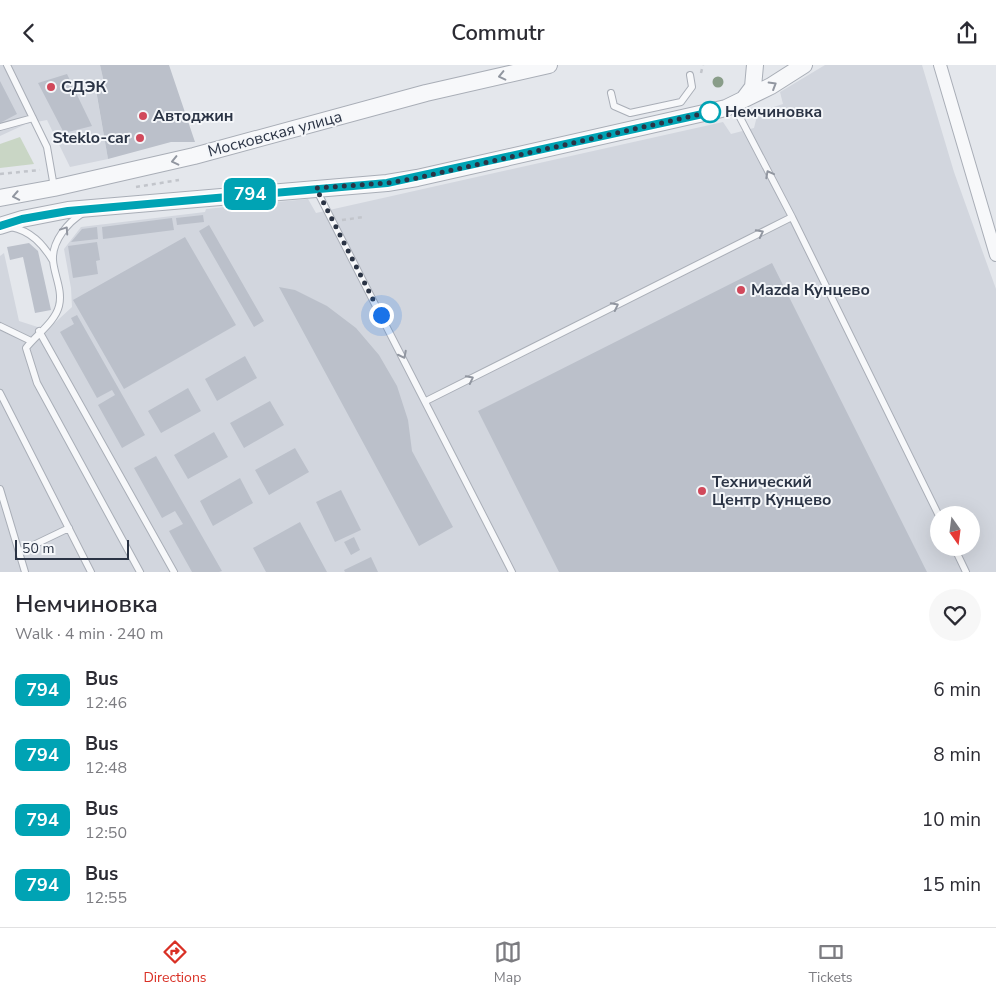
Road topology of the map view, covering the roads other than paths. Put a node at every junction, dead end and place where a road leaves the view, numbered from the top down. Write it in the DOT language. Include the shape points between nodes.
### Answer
graph roads {
  1 [pos="7,65"];
  2 [pos="549,65"];
  3 [pos="755,65"];
  4 [pos="804,65"];
  5 [pos="940,65"];
  6 [pos="690,75"];
  7 [pos="611,93"];
  8 [pos="737,104"];
  9 [pos="660,106"];
  10 [pos="33,118"];
  11 [pos="664,123"];
  12 [pos="0,127"];
  13 [pos="316,188"];
  14 [pos="54,189"];
  15 [pos="0,198"];
  16 [pos="91,209"];
  17 [pos="792,217"];
  18 [pos="0,227"];
  19 [pos="996,255"];
  20 [pos="53,261"];
  21 [pos="0,326"];
  22 [pos="39,331"];
  23 [pos="31,341"];
  24 [pos="0,393"];
  25 [pos="426,401"];
  26 [pos="0,489"];
  27 [pos="934,506"];
  28 [pos="69,528"];
  29 [pos="19,552"];
  30 [pos="958,556"];
  31 [pos="25,572"];
  32 [pos="91,572"];
  33 [pos="140,572"];
  34 [pos="174,572"];
  35 [pos="512,572"];
  36 [pos="966,572"];
  1 -- 10 [label="lane"];
  2 -- 14 [label="street, Московская улица, one-way" via="426,93 194,156"];
  3 -- 8 [label="street" via="753,87"];
  8 -- 4 [label="street, one-way"];
  5 -- 19 [label="street"];
  6 -- 9 [label="lane" via="692,87 681,102"];
  7 -- 9 [label="lane" via="614,106 630,113"];
  8 -- 11 [label="street"];
  17 -- 8 [label="lane, one-way"];
  9 -- 11 [label="lane"];
  10 -- 12 [label="lane"];
  10 -- 14 [label="lane" via="47,147"];
  11 -- 13 [label="street" via="417,178"];
  13 -- 16 [label="street"];
  13 -- 25 [label="lane, one-way"];
  14 -- 15 [label="street, Московская улица, one-way"];
  16 -- 18 [label="street" via="45,215"];
  20 -- 16 [label="lane, one-way" via="54,251 65,229 71,221"];
  25 -- 17 [label="lane, one-way"];
  17 -- 27 [label="lane"];
  18 -- 20 [label="lane" via="28,233 38,240"];
  20 -- 22 [label="lane" via="60,292 59,306 52,320"];
  21 -- 23 [label="lane"];
  22 -- 23 [label="lane"];
  22 -- 34 [label="lane"];
  23 -- 33 [label="lane" via="26,348 37,383"];
  24 -- 28 [label="lane"];
  25 -- 35 [label="lane"];
  26 -- 29 [label="lane"];
  28 -- 29 [label="lane"];
  28 -- 32 [label="lane"];
  29 -- 31 [label="lane"];
  30 -- 36 [label="lane"];
}
